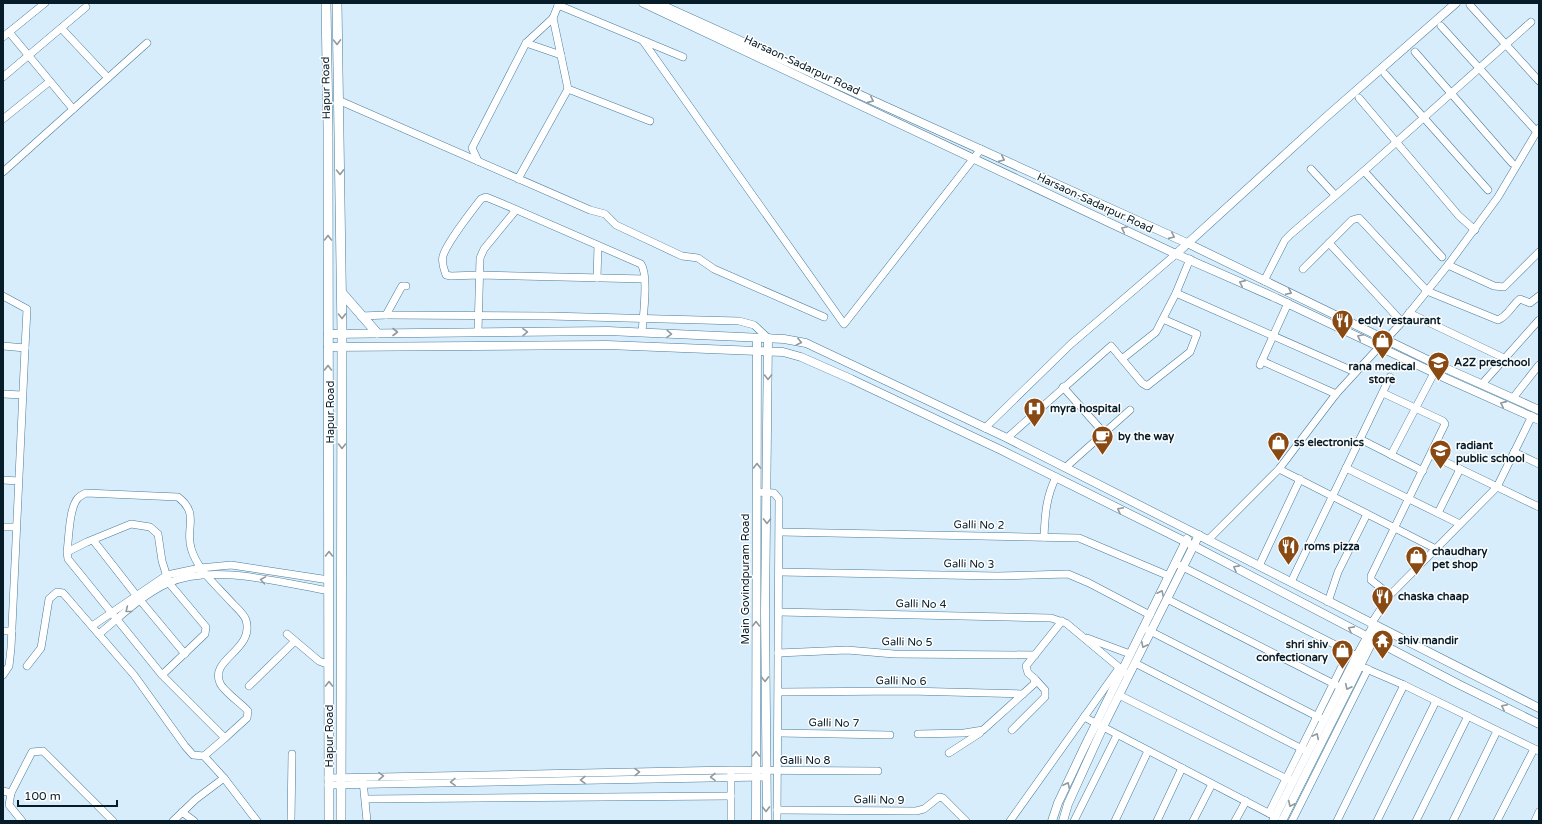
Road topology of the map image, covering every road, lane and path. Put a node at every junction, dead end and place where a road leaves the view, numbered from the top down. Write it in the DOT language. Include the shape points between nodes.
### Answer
graph roads {
  1 [pos="45,3"];
  2 [pos="326,3"];
  3 [pos="337,3"];
  4 [pos="643,3"];
  5 [pos="657,3"];
  6 [pos="1456,3"];
  7 [pos="559,4"];
  8 [pos="1470,5"];
  9 [pos="86,7"];
  10 [pos="553,18"];
  11 [pos="1531,22"];
  12 [pos="1441,26"];
  13 [pos="62,29"];
  14 [pos="6,34"];
  15 [pos="643,41"];
  16 [pos="147,43"];
  17 [pos="526,43"];
  18 [pos="1506,44"];
  19 [pos="1415,52"];
  20 [pos="28,55"];
  21 [pos="561,56"];
  22 [pos="682,57"];
  23 [pos="1479,68"];
  24 [pos="1385,74"];
  25 [pos="3,77"];
  26 [pos="108,78"];
  27 [pos="1539,81"];
  28 [pos="49,82"];
  29 [pos="568,89"];
  30 [pos="1451,93"];
  31 [pos="1359,98"];
  32 [pos="338,100"];
  33 [pos="74,109"];
  34 [pos="1424,118"];
  35 [pos="3,119"];
  36 [pos="650,121"];
  37 [pos="1538,130"];
  38 [pos="1397,142"];
  39 [pos="981,149"];
  40 [pos="973,157"];
  41 [pos="478,161"];
  42 [pos="1512,163"];
  43 [pos="1311,169"];
  44 [pos="1364,171"];
  45 [pos="3,172"];
  46 [pos="518,179"];
  47 [pos="1488,190"];
  48 [pos="1335,195"];
  49 [pos="516,210"];
  50 [pos="1475,230"];
  51 [pos="1187,243"];
  52 [pos="1329,243"];
  53 [pos="598,246"];
  54 [pos="1539,252"];
  55 [pos="1176,254"];
  56 [pos="1442,257"];
  57 [pos="1190,259"];
  58 [pos="1448,265"];
  59 [pos="1303,269"];
  60 [pos="479,276"];
  61 [pos="596,278"];
  62 [pos="645,279"];
  63 [pos="1264,281"];
  64 [pos="406,286"];
  65 [pos="1427,291"];
  66 [pos="342,293"];
  67 [pos="1176,294"];
  68 [pos="3,296"];
  69 [pos="1539,296"];
  70 [pos="1288,303"];
  71 [pos="1409,313"];
  72 [pos="386,315"];
  73 [pos="361,316"];
  74 [pos="478,317"];
  75 [pos="824,317"];
  76 [pos="643,318"];
  77 [pos="1162,318"];
  78 [pos="1539,320"];
  79 [pos="1402,322"];
  80 [pos="377,332"];
  81 [pos="478,332"];
  82 [pos="642,332"];
  83 [pos="342,333"];
  84 [pos="328,334"];
  85 [pos="1273,336"];
  86 [pos="757,338"];
  87 [pos="768,338"];
  88 [pos="1386,340"];
  89 [pos="3,346"];
  90 [pos="342,346"];
  91 [pos="1379,346"];
  92 [pos="328,347"];
  93 [pos="25,348"];
  94 [pos="757,351"];
  95 [pos="768,352"];
  96 [pos="1122,358"];
  97 [pos="1504,358"];
  98 [pos="1539,365"];
  99 [pos="1355,372"];
  100 [pos="1434,373"];
  101 [pos="1390,377"];
  102 [pos="1482,384"];
  103 [pos="1063,387"];
  104 [pos="1382,393"];
  105 [pos="3,394"];
  106 [pos="1336,394"];
  107 [pos="22,395"];
  108 [pos="1513,398"];
  109 [pos="1416,409"];
  110 [pos="1130,410"];
  111 [pos="1539,410"];
  112 [pos="1535,418"];
  113 [pos="985,428"];
  114 [pos="1104,433"];
  115 [pos="1007,438"];
  116 [pos="1360,439"];
  117 [pos="1514,452"];
  118 [pos="1391,455"];
  119 [pos="1431,455"];
  120 [pos="1539,464"];
  121 [pos="1066,467"];
  122 [pos="1346,468"];
  123 [pos="1279,469"];
  124 [pos="1460,469"];
  125 [pos="1423,471"];
  126 [pos="1056,477"];
  127 [pos="3,480"];
  128 [pos="1300,480"];
  129 [pos="18,481"];
  130 [pos="1497,487"];
  131 [pos="757,492"];
  132 [pos="767,492"];
  133 [pos="1332,496"];
  134 [pos="1409,499"];
  135 [pos="1539,507"];
  136 [pos="1438,513"];
  137 [pos="1367,514"];
  138 [pos="1460,524"];
  139 [pos="3,527"];
  140 [pos="16,527"];
  141 [pos="1395,528"];
  142 [pos="780,532"];
  143 [pos="1191,532"];
  144 [pos="1199,536"];
  145 [pos="1044,537"];
  146 [pos="93,540"];
  147 [pos="1208,540"];
  148 [pos="1186,542"];
  149 [pos="1194,546"];
  150 [pos="1436,549"];
  151 [pos="67,552"];
  152 [pos="1175,563"];
  153 [pos="1259,566"];
  154 [pos="1183,567"];
  155 [pos="200,568"];
  156 [pos="779,572"];
  157 [pos="281,573"];
  158 [pos="167,575"];
  159 [pos="208,575"];
  160 [pos="1169,576"];
  161 [pos="329,580"];
  162 [pos="1291,582"];
  163 [pos="169,583"];
  164 [pos="280,583"];
  165 [pos="329,591"];
  166 [pos="1390,595"];
  167 [pos="138,598"];
  168 [pos="1167,599"];
  169 [pos="1328,602"];
  170 [pos="110,612"];
  171 [pos="778,612"];
  172 [pos="1150,615"];
  173 [pos="116,620"];
  174 [pos="1062,621"];
  175 [pos="92,626"];
  176 [pos="1375,626"];
  177 [pos="1143,628"];
  178 [pos="3,631"];
  179 [pos="12,631"];
  180 [pos="1151,632"];
  181 [pos="99,634"];
  182 [pos="287,634"];
  183 [pos="1083,637"];
  184 [pos="1370,638"];
  185 [pos="294,642"];
  186 [pos="778,653"];
  187 [pos="185,654"];
  188 [pos="1130,654"];
  189 [pos="1035,655"];
  190 [pos="1356,659"];
  191 [pos="329,662"];
  192 [pos="1135,663"];
  193 [pos="27,666"];
  194 [pos="1120,669"];
  195 [pos="1368,669"];
  196 [pos="3,675"];
  197 [pos="162,676"];
  198 [pos="1129,676"];
  199 [pos="1035,679"];
  200 [pos="1337,685"];
  201 [pos="1404,685"];
  202 [pos="249,686"];
  203 [pos="778,692"];
  204 [pos="1023,694"];
  205 [pos="1119,695"];
  206 [pos="1436,701"];
  207 [pos="1539,708"];
  208 [pos="1468,716"];
  209 [pos="1084,717"];
  210 [pos="1320,718"];
  211 [pos="1539,724"];
  212 [pos="1099,725"];
  213 [pos="983,730"];
  214 [pos="1012,730"];
  215 [pos="1497,731"];
  216 [pos="778,733"];
  217 [pos="918,734"];
  218 [pos="1117,734"];
  219 [pos="890,735"];
  220 [pos="225,738"];
  221 [pos="1305,750"];
  222 [pos="1537,750"];
  223 [pos="1148,751"];
  224 [pos="949,753"];
  225 [pos="292,754"];
  226 [pos="204,756"];
  227 [pos="1182,768"];
  228 [pos="777,770"];
  229 [pos="878,771"];
  230 [pos="731,773"];
  231 [pos="756,774"];
  232 [pos="766,774"];
  233 [pos="224,778"];
  234 [pos="363,780"];
  235 [pos="1290,780"];
  236 [pos="328,781"];
  237 [pos="340,781"];
  238 [pos="1212,784"];
  239 [pos="3,791"];
  240 [pos="11,792"];
  241 [pos="731,796"];
  242 [pos="366,799"];
  243 [pos="1246,801"];
  244 [pos="777,810"];
  245 [pos="182,812"];
  246 [pos="1539,812"];
  247 [pos="1275,818"];
  248 [pos="22,821"];
  249 [pos="113,821"];
  250 [pos="173,821"];
  251 [pos="194,821"];
  252 [pos="257,821"];
  253 [pos="291,821"];
  254 [pos="329,821"];
  255 [pos="341,821"];
  256 [pos="367,821"];
  257 [pos="731,821"];
  258 [pos="756,821"];
  259 [pos="767,821"];
  260 [pos="777,821"];
  261 [pos="966,821"];
  262 [pos="1010,821"];
  263 [pos="1052,821"];
  264 [pos="1063,821"];
  265 [pos="1074,821"];
  266 [pos="1115,821"];
  267 [pos="1157,821"];
  268 [pos="1193,821"];
  269 [pos="1235,821"];
  270 [pos="1292,821"];
  271 [pos="1337,821"];
  272 [pos="1377,821"];
  273 [pos="1416,821"];
  274 [pos="1453,821"];
  275 [pos="1497,821"];
  276 [pos="1535,821"];
  1 -- 14 [label="street"];
  84 -- 2 [label="main road, Hapur Road, one-way"];
  3 -- 32 [label="main road, Hapur Road, one-way"];
  4 -- 40 [label="street, Harsaon-Sadarpur Road"];
  5 -- 39 [label="street, Harsaon-Sadarpur Road, one-way"];
  6 -- 51 [label="street"];
  7 -- 10 [label="street"];
  7 -- 15 [label="street"];
  8 -- 18 [label="street"];
  9 -- 13 [label="street"];
  10 -- 17 [label="street"];
  10 -- 21 [label="street"];
  11 -- 18 [label="street"];
  12 -- 23 [label="street"];
  13 -- 20 [label="street"];
  13 -- 26 [label="street"];
  14 -- 20 [label="street"];
  15 -- 22 [label="street"];
  15 -- 40 [label="street" via="844,324"];
  16 -- 26 [label="street"];
  17 -- 21 [label="street"];
  17 -- 41 [label="street" via="472,148"];
  18 -- 23 [label="street"];
  18 -- 27 [label="street"];
  19 -- 30 [label="street"];
  20 -- 25 [label="street"];
  20 -- 28 [label="street"];
  21 -- 29 [label="street"];
  23 -- 30 [label="street"];
  23 -- 37 [label="street"];
  24 -- 34 [label="street"];
  26 -- 33 [label="street"];
  28 -- 33 [label="street"];
  28 -- 35 [label="street"];
  29 -- 36 [label="street"];
  29 -- 46 [label="street"];
  30 -- 34 [label="street"];
  30 -- 42 [label="street"];
  31 -- 38 [label="street"];
  32 -- 41 [label="street"];
  32 -- 66 [label="main road, Hapur Road, one-way"];
  33 -- 45 [label="street"];
  34 -- 38 [label="street"];
  34 -- 47 [label="street"];
  37 -- 50 [label="street"];
  38 -- 44 [label="street"];
  38 -- 50 [label="street" via="1459,216"];
  39 -- 40 [label="street"];
  39 -- 51 [label="street, Harsaon-Sadarpur Road, one-way"];
  55 -- 40 [label="street, Harsaon-Sadarpur Road, one-way"];
  41 -- 46 [label="street"];
  43 -- 48 [label="street"];
  44 -- 48 [label="street"];
  44 -- 56 [label="street"];
  46 -- 75 [label="street" via="605,214 619,227 682,256 698,258 714,269"];
  48 -- 63 [label="street" via="1285,240"];
  49 -- 53 [label="street"];
  49 -- 60 [label="street" via="484,249 479,262"];
  49 -- 60 [label="street" via="486,197 481,199 443,256 446,275"];
  50 -- 58 [label="street"];
  51 -- 55 [label="street"];
  51 -- 63 [label="street, Harsaon-Sadarpur Road"];
  52 -- 59 [label="street"];
  52 -- 65 [label="street" via="1352,220 1358,218"];
  52 -- 79 [label="street"];
  53 -- 61 [label="street"];
  53 -- 62 [label="street" via="641,264"];
  54 -- 58 [label="street" via="1504,287 1494,286"];
  55 -- 57 [label="street, Harsaon-Sadarpur Road"];
  55 -- 113 [label="street" via="1071,344"];
  57 -- 67 [label="street"];
  70 -- 57 [label="street, Harsaon-Sadarpur Road, one-way"];
  58 -- 65 [label="street"];
  60 -- 61 [label="street"];
  60 -- 74 [label="street"];
  61 -- 62 [label="street"];
  62 -- 76 [label="street"];
  63 -- 88 [label="street, Harsaon-Sadarpur Road, one-way"];
  64 -- 72 [label="street" via="398,290"];
  65 -- 69 [label="street" via="1498,320 1504,318 1520,298 1530,303"];
  65 -- 71 [label="street"];
  66 -- 73 [label="main road"];
  66 -- 83 [label="main road, Hapur Road, one-way"];
  67 -- 77 [label="street"];
  67 -- 85 [label="street"];
  68 -- 93 [label="street" via="27,308"];
  70 -- 85 [label="street"];
  91 -- 70 [label="street, Harsaon-Sadarpur Road, one-way"];
  71 -- 79 [label="street"];
  71 -- 97 [label="street"];
  72 -- 73 [label="street"];
  72 -- 74 [label="street"];
  73 -- 80 [label="main road"];
  74 -- 76 [label="street"];
  74 -- 81 [label="street"];
  76 -- 82 [label="street"];
  76 -- 87 [label="street" via="745,322 754,325"];
  77 -- 96 [label="street" via="1156,332"];
  77 -- 96 [label="street" via="1197,334 1190,352 1147,386"];
  78 -- 97 [label="street"];
  79 -- 88 [label="street"];
  80 -- 81 [label="street, one-way"];
  80 -- 83 [label="street"];
  81 -- 82 [label="street, one-way"];
  82 -- 86 [label="street, one-way"];
  83 -- 84 [label="street"];
  83 -- 90 [label="main road, Hapur Road"];
  84 -- 92 [label="main road, Hapur Road"];
  85 -- 99 [label="street"];
  85 -- 106 [label="street" via="1261,363"];
  86 -- 87 [label="street"];
  86 -- 94 [label="street, Main Govindpuram Road"];
  87 -- 95 [label="street, Main Govindpuram Road"];
  87 -- 113 [label="street, one-way" via="806,343"];
  88 -- 91 [label="street"];
  88 -- 102 [label="street, Harsaon-Sadarpur Road"];
  89 -- 93 [label="street"];
  90 -- 92 [label="street"];
  90 -- 94 [label="street" via="607,345"];
  90 -- 237 [label="main road, Hapur Road, one-way"];
  91 -- 99 [label="street"];
  91 -- 100 [label="street, Harsaon-Sadarpur Road"];
  161 -- 92 [label="main road, Hapur Road, one-way"];
  93 -- 107 [label="street"];
  94 -- 95 [label="street"];
  131 -- 94 [label="street, Main Govindpuram Road, one-way"];
  95 -- 126 [label="street" via="795,355 815,362"];
  95 -- 132 [label="street, Main Govindpuram Road, one-way"];
  96 -- 103 [label="street" via="1110,346"];
  97 -- 102 [label="street"];
  98 -- 108 [label="street"];
  99 -- 106 [label="street"];
  100 -- 109 [label="street"];
  112 -- 100 [label="street, Harsaon-Sadarpur Road, one-way"];
  101 -- 104 [label="street"];
  102 -- 108 [label="street, Harsaon-Sadarpur Road"];
  103 -- 114 [label="street"];
  103 -- 115 [label="street"];
  104 -- 109 [label="street"];
  104 -- 116 [label="street"];
  105 -- 107 [label="street"];
  106 -- 123 [label="street"];
  107 -- 129 [label="street"];
  108 -- 111 [label="street, Harsaon-Sadarpur Road"];
  109 -- 118 [label="street"];
  109 -- 119 [label="street" via="1445,424"];
  110 -- 114 [label="street"];
  112 -- 117 [label="street"];
  113 -- 115 [label="street"];
  114 -- 121 [label="street"];
  115 -- 121 [label="street"];
  116 -- 118 [label="street"];
  116 -- 122 [label="street"];
  117 -- 120 [label="street"];
  117 -- 130 [label="street"];
  118 -- 125 [label="street"];
  119 -- 124 [label="street"];
  119 -- 125 [label="street"];
  121 -- 143 [label="street"];
  122 -- 133 [label="street"];
  122 -- 134 [label="street"];
  123 -- 128 [label="street"];
  123 -- 147 [label="street"];
  124 -- 130 [label="street"];
  124 -- 136 [label="street"];
  125 -- 134 [label="street"];
  126 -- 145 [label="street" via="1046,504"];
  148 -- 126 [label="street, one-way"];
  127 -- 129 [label="street"];
  128 -- 133 [label="street"];
  128 -- 153 [label="street"];
  129 -- 140 [label="street"];
  130 -- 135 [label="street"];
  130 -- 138 [label="street"];
  131 -- 132 [label="street"];
  231 -- 131 [label="street, Main Govindpuram Road, one-way"];
  132 -- 142 [label="street" via="774,493 779,499"];
  132 -- 232 [label="street, Main Govindpuram Road, one-way"];
  133 -- 137 [label="street"];
  133 -- 162 [label="street"];
  134 -- 136 [label="street"];
  134 -- 141 [label="street"];
  136 -- 138 [label="street"];
  137 -- 141 [label="street"];
  137 -- 169 [label="street" via="1338,572"];
  138 -- 150 [label="street"];
  139 -- 140 [label="street"];
  140 -- 179 [label="street"];
  141 -- 150 [label="street"];
  141 -- 166 [label="street" via="1370,579"];
  142 -- 145 [label="street, Galli No 2"];
  142 -- 156 [label="street"];
  143 -- 144 [label="street"];
  143 -- 148 [label="street"];
  144 -- 147 [label="street"];
  144 -- 149 [label="street"];
  145 -- 160 [label="street, Galli No 2" via="1079,538"];
  146 -- 151 [label="street"];
  146 -- 158 [label="street" via="131,524 150,527 158,534 162,562"];
  146 -- 167 [label="street"];
  147 -- 153 [label="street"];
  148 -- 149 [label="street"];
  148 -- 152 [label="street"];
  149 -- 154 [label="street"];
  184 -- 149 [label="street, one-way"];
  150 -- 166 [label="street"];
  151 -- 155 [label="street" via="72,513 77,498 86,493 178,497 190,510 190,547"];
  151 -- 170 [label="street" via="68,559"];
  152 -- 154 [label="street"];
  152 -- 160 [label="street"];
  153 -- 162 [label="street"];
  154 -- 168 [label="street"];
  154 -- 190 [label="street"];
  155 -- 157 [label="street" via="231,565"];
  155 -- 158 [label="street"];
  155 -- 159 [label="street"];
  156 -- 171 [label="street"];
  156 -- 172 [label="street, Galli No 3" via="998,576 1068,574"];
  157 -- 161 [label="street"];
  157 -- 164 [label="street"];
  158 -- 163 [label="street"];
  158 -- 167 [label="street"];
  159 -- 163 [label="street"];
  164 -- 159 [label="street, one-way" via="228,574"];
  159 -- 220 [label="street" via="246,620 247,632 242,645 219,668 220,684 248,710 249,714"];
  172 -- 160 [label="street, one-way"];
  161 -- 165 [label="main road, Hapur Road"];
  162 -- 169 [label="street"];
  163 -- 167 [label="street"];
  163 -- 187 [label="street" via="206,626 205,634"];
  164 -- 165 [label="street"];
  165 -- 191 [label="main road, Hapur Road"];
  166 -- 176 [label="street"];
  167 -- 170 [label="street"];
  167 -- 173 [label="street, one-way"];
  167 -- 187 [label="street"];
  168 -- 180 [label="street"];
  168 -- 200 [label="street"];
  169 -- 176 [label="street"];
  170 -- 173 [label="street"];
  170 -- 175 [label="street"];
  171 -- 174 [label="street, Galli No 4" via="1051,618"];
  171 -- 186 [label="street"];
  172 -- 177 [label="street"];
  173 -- 181 [label="street"];
  173 -- 197 [label="street"];
  174 -- 183 [label="street"];
  174 -- 189 [label="street"];
  175 -- 181 [label="street"];
  175 -- 193 [label="street" via="63,593 52,594 46,612 41,648"];
  176 -- 184 [label="street"];
  176 -- 207 [label="street"];
  177 -- 180 [label="street"];
  177 -- 188 [label="street"];
  178 -- 179 [label="street"];
  179 -- 196 [label="street" via="9,666"];
  180 -- 192 [label="street, one-way"];
  180 -- 210 [label="street"];
  181 -- 226 [label="street" via="134,675 185,746 193,755"];
  182 -- 185 [label="street"];
  183 -- 188 [label="street"];
  183 -- 194 [label="street"];
  184 -- 190 [label="street"];
  211 -- 184 [label="street, one-way"];
  185 -- 191 [label="street" via="324,664"];
  185 -- 202 [label="street"];
  186 -- 189 [label="street, Galli No 5" via="847,650 894,654"];
  186 -- 203 [label="street"];
  187 -- 197 [label="street"];
  188 -- 194 [label="street"];
  189 -- 199 [label="street" via="1025,668"];
  190 -- 195 [label="street"];
  190 -- 200 [label="street"];
  190 -- 200 [label="street"];
  190 -- 247 [label="street, one-way"];
  236 -- 191 [label="main road, Hapur Road, one-way"];
  192 -- 198 [label="street"];
  192 -- 221 [label="street"];
  194 -- 198 [label="street"];
  194 -- 209 [label="street"];
  194 -- 212 [label="street"];
  195 -- 201 [label="street"];
  195 -- 270 [label="street"];
  197 -- 220 [label="street"];
  198 -- 205 [label="street"];
  199 -- 204 [label="street" via="1034,684"];
  199 -- 214 [label="street" via="1045,690 1045,697"];
  200 -- 210 [label="street"];
  201 -- 206 [label="street"];
  201 -- 271 [label="street"];
  203 -- 204 [label="street, Galli No 6" via="908,691"];
  203 -- 216 [label="street"];
  204 -- 213 [label="street"];
  205 -- 212 [label="street"];
  205 -- 235 [label="street"];
  206 -- 208 [label="street"];
  206 -- 272 [label="street"];
  208 -- 215 [label="street"];
  208 -- 273 [label="street"];
  209 -- 212 [label="street"];
  209 -- 262 [label="street"];
  210 -- 221 [label="street"];
  212 -- 218 [label="street"];
  263 -- 212 [label="street, one-way" via="1058,803"];
  212 -- 264 [label="street"];
  213 -- 217 [label="street"];
  213 -- 224 [label="street"];
  215 -- 222 [label="street"];
  215 -- 274 [label="street"];
  216 -- 219 [label="street, Galli No 7"];
  216 -- 228 [label="street"];
  218 -- 223 [label="street"];
  218 -- 265 [label="street"];
  220 -- 226 [label="street"];
  221 -- 235 [label="street"];
  222 -- 275 [label="street"];
  223 -- 227 [label="street"];
  223 -- 266 [label="street"];
  225 -- 253 [label="street"];
  226 -- 233 [label="street"];
  227 -- 238 [label="street"];
  227 -- 267 [label="street"];
  228 -- 229 [label="street, Galli No 8"];
  228 -- 232 [label="street, Galli No 8"];
  228 -- 244 [label="street"];
  230 -- 231 [label="street, Galli No 8"];
  230 -- 234 [label="street, Galli No 8"];
  230 -- 241 [label="street"];
  231 -- 232 [label="street, Galli No 8"];
  231 -- 258 [label="street, Main Govindpuram Road"];
  232 -- 259 [label="street, Main Govindpuram Road, one-way"];
  233 -- 245 [label="street"];
  233 -- 252 [label="street"];
  234 -- 237 [label="street, Galli No 8"];
  234 -- 242 [label="street"];
  235 -- 247 [label="street"];
  236 -- 237 [label="street, Galli No 8"];
  236 -- 254 [label="main road, Hapur Road"];
  237 -- 255 [label="main road, Hapur Road"];
  238 -- 243 [label="street"];
  238 -- 268 [label="street"];
  239 -- 240 [label="street"];
  240 -- 248 [label="street" via="9,805"];
  240 -- 249 [label="street" via="32,752 43,751"];
  241 -- 242 [label="street"];
  241 -- 257 [label="street"];
  242 -- 256 [label="street"];
  243 -- 247 [label="street"];
  243 -- 269 [label="street"];
  244 -- 260 [label="street"];
  244 -- 261 [label="street, Galli No 9" via="916,811 924,809 939,797"];
  245 -- 250 [label="street"];
  245 -- 251 [label="street"];
  246 -- 276 [label="street"];
}
